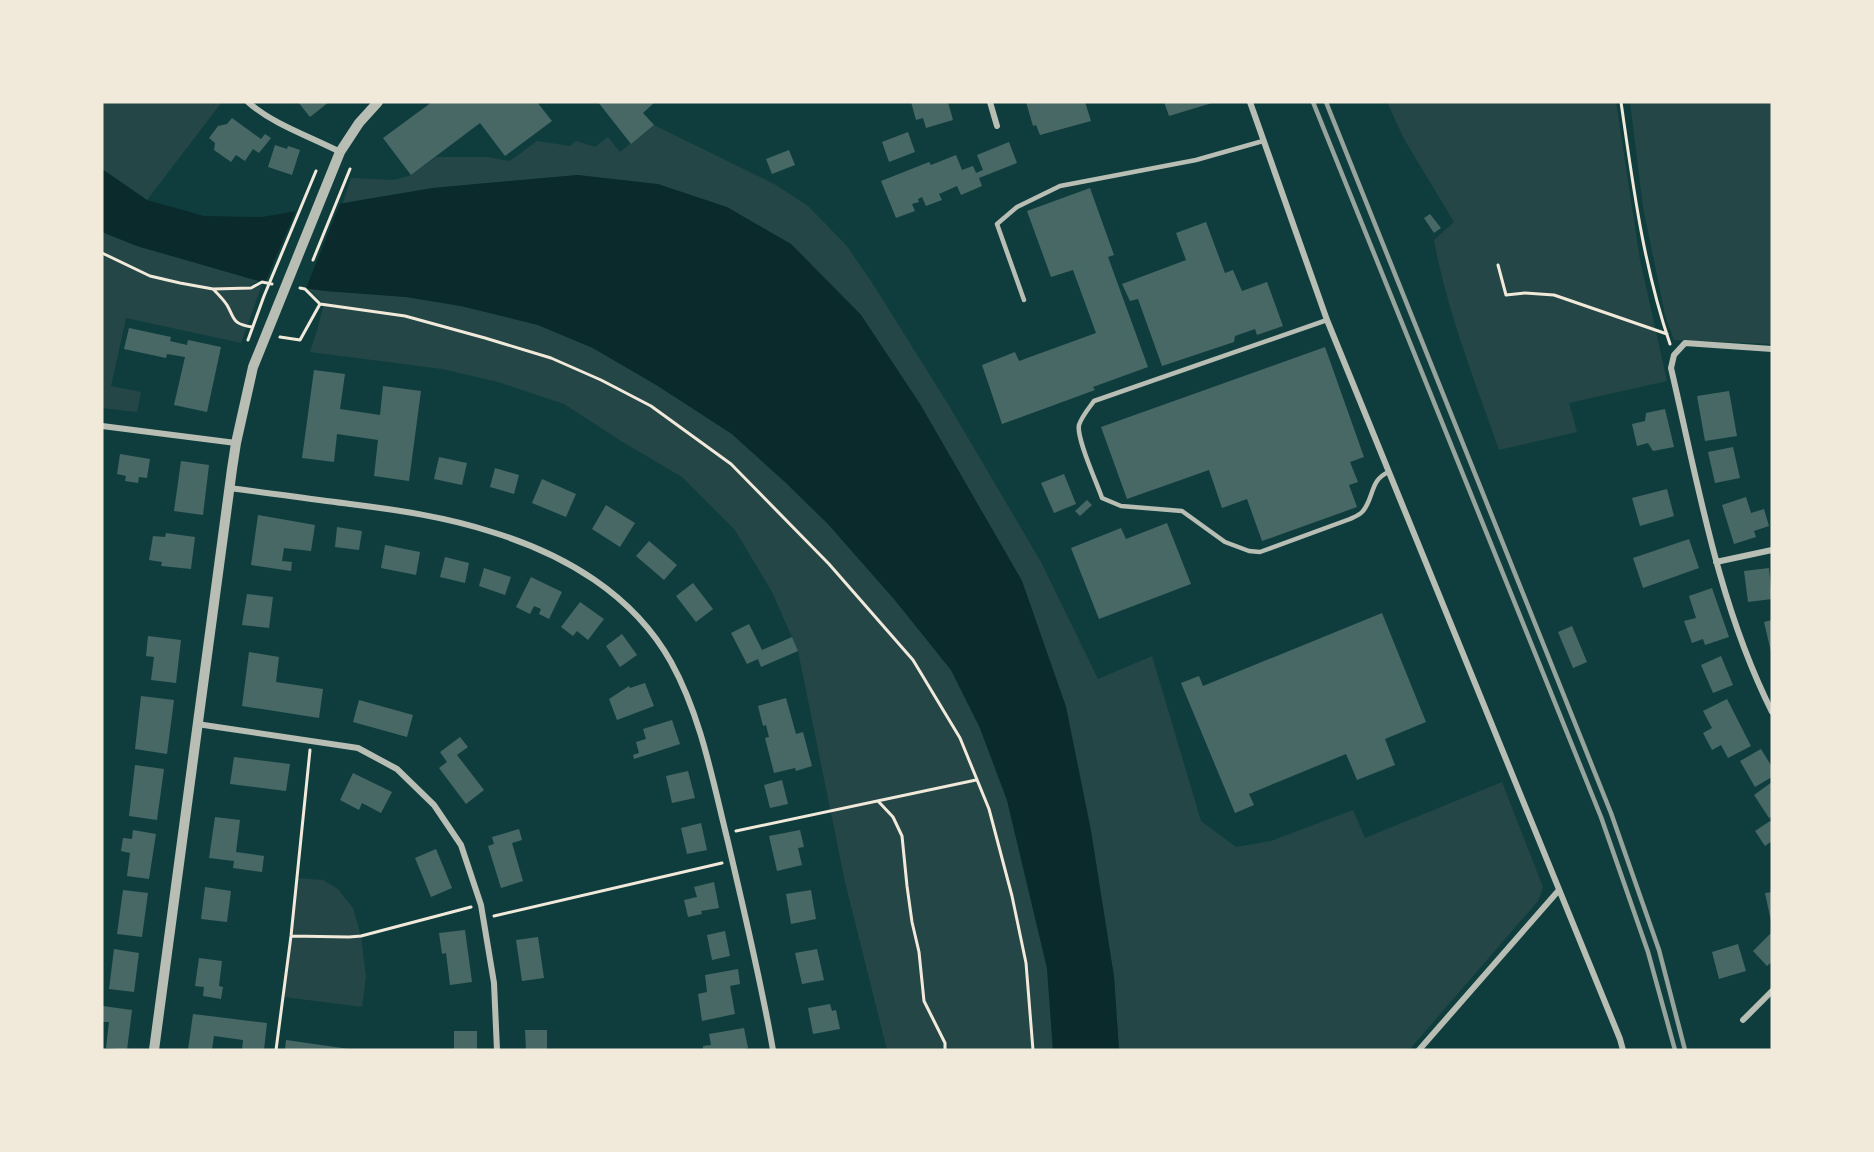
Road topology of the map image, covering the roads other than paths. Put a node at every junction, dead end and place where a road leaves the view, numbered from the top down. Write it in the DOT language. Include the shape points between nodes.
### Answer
graph roads {
  1 [pos="248,102"];
  2 [pos="378,102"];
  3 [pos="990,102"];
  4 [pos="1250,102"];
  5 [pos="998,126"];
  6 [pos="1263,141"];
  7 [pos="340,152"];
  8 [pos="1024,300"];
  9 [pos="1327,320"];
  10 [pos="1772,349"];
  11 [pos="102,426"];
  12 [pos="236,443"];
  13 [pos="1389,472"];
  14 [pos="229,488"];
  15 [pos="1772,550"];
  16 [pos="1716,562"];
  17 [pos="1772,712"];
  18 [pos="197,724"];
  19 [pos="1559,890"];
  20 [pos="1772,991"];
  21 [pos="1743,1020"];
  22 [pos="154,1050"];
  23 [pos="497,1050"];
  24 [pos="773,1050"];
  25 [pos="1419,1050"];
  26 [pos="1623,1050"];
  1 -- 7 [label="street" via="278,123"];
  2 -- 7 [label="street" via="358,123"];
  3 -- 5 [label="street"];
  4 -- 6 [label="street"];
  6 -- 8 [label="lane" via="1196,160 1060,186 1017,207 997,224"];
  6 -- 9 [label="street"];
  7 -- 12 [label="street" via="253,367"];
  9 -- 13 [label="street"];
  9 -- 13 [label="lane" via="1094,401 1079,427 1102,498 1121,506 1182,511 1225,542 1260,552 1362,512 1375,482"];
  10 -- 16 [label="street" via="1685,343 1674,355 1671,368"];
  11 -- 12 [label="street"];
  12 -- 14 [label="street"];
  13 -- 19 [label="street"];
  14 -- 18 [label="street"];
  14 -- 24 [label="street" via="421,514 493,532 560,560 621,599 670,661 692,708 732,861"];
  15 -- 16 [label="street"];
  16 -- 17 [label="street"];
  18 -- 22 [label="street"];
  18 -- 23 [label="street" via="358,748 398,769 434,805 461,845 481,905 494,983"];
  19 -- 25 [label="street"];
  19 -- 26 [label="street"];
  20 -- 21 [label="street"];
}
